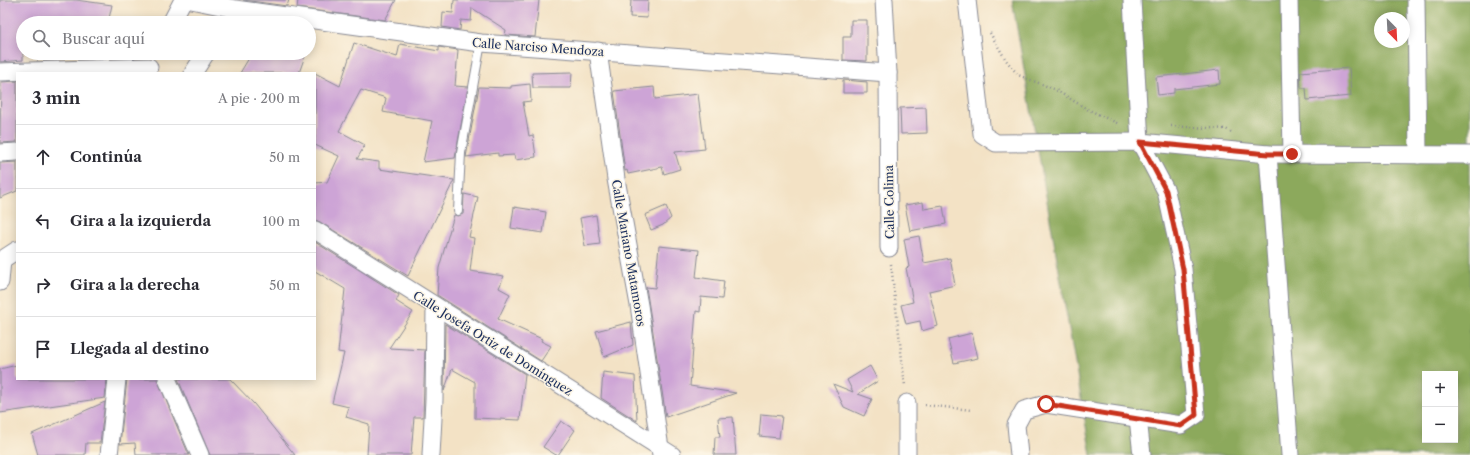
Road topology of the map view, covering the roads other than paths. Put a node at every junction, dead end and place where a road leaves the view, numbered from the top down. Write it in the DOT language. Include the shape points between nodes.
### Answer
graph roads {
  1 [pos="183,0"];
  2 [pos="190,0"];
  3 [pos="884,0"];
  4 [pos="967,0"];
  5 [pos="1132,0"];
  6 [pos="1289,0"];
  7 [pos="1416,0"];
  8 [pos="233,11"];
  9 [pos="175,16"];
  10 [pos="272,16"];
  11 [pos="316,22"];
  12 [pos="481,43"];
  13 [pos="598,51"];
  14 [pos="201,60"];
  15 [pos="150,64"];
  16 [pos="0,72"];
  17 [pos="194,72"];
  18 [pos="888,73"];
  19 [pos="1139,137"];
  20 [pos="16,152"];
  21 [pos="0,153"];
  22 [pos="1268,154"];
  23 [pos="1292,154"];
  24 [pos="1418,154"];
  25 [pos="1470,155"];
  26 [pos="458,211"];
  27 [pos="316,231"];
  28 [pos="890,248"];
  29 [pos="16,251"];
  30 [pos="1,260"];
  31 [pos="0,282"];
  32 [pos="435,306"];
  33 [pos="117,380"];
  34 [pos="166,380"];
  35 [pos="907,403"];
  36 [pos="1138,418"];
  37 [pos="664,453"];
  38 [pos="108,455"];
  39 [pos="200,455"];
  40 [pos="431,455"];
  41 [pos="907,455"];
  42 [pos="1019,455"];
  43 [pos="1142,455"];
  44 [pos="1290,455"];
  1 -- 9 [label="street"];
  2 -- 8 [label="street, Calle Narciso Mendoza"];
  3 -- 18 [label="street, Calle Colima"];
  4 -- 19 [label="street" via="982,134 996,143"];
  5 -- 19 [label="street"];
  6 -- 23 [label="street"];
  7 -- 24 [label="street"];
  8 -- 10 [label="street, Calle Narciso Mendoza"];
  11 -- 12 [label="street, Calle Narciso Mendoza"];
  12 -- 13 [label="street, Calle Narciso Mendoza"];
  12 -- 26 [label="lane" via="461,153"];
  13 -- 18 [label="street, Calle Narciso Mendoza"];
  13 -- 37 [label="street, Calle Mariano Matamoros" via="616,179"];
  14 -- 17 [label="street"];
  15 -- 16 [label="street"];
  18 -- 28 [label="street, Calle Colima"];
  19 -- 22 [label="street"];
  19 -- 36 [label="street" via="1166,191 1183,269 1196,415 1181,426"];
  20 -- 21 [label="street"];
  22 -- 23 [label="street"];
  22 -- 44 [label="street"];
  23 -- 24 [label="street"];
  24 -- 25 [label="street"];
  27 -- 32 [label="street, Calle Josefa Ortiz de Domínguez"];
  29 -- 30 [label="street"];
  30 -- 31 [label="street"];
  32 -- 37 [label="street, Calle Josefa Ortiz de Domínguez"];
  32 -- 40 [label="street"];
  33 -- 38 [label="street"];
  34 -- 39 [label="street"];
  35 -- 41 [label="street"];
  36 -- 42 [label="street" via="1046,404 1024,410 1016,426"];
  36 -- 43 [label="street"];
}
